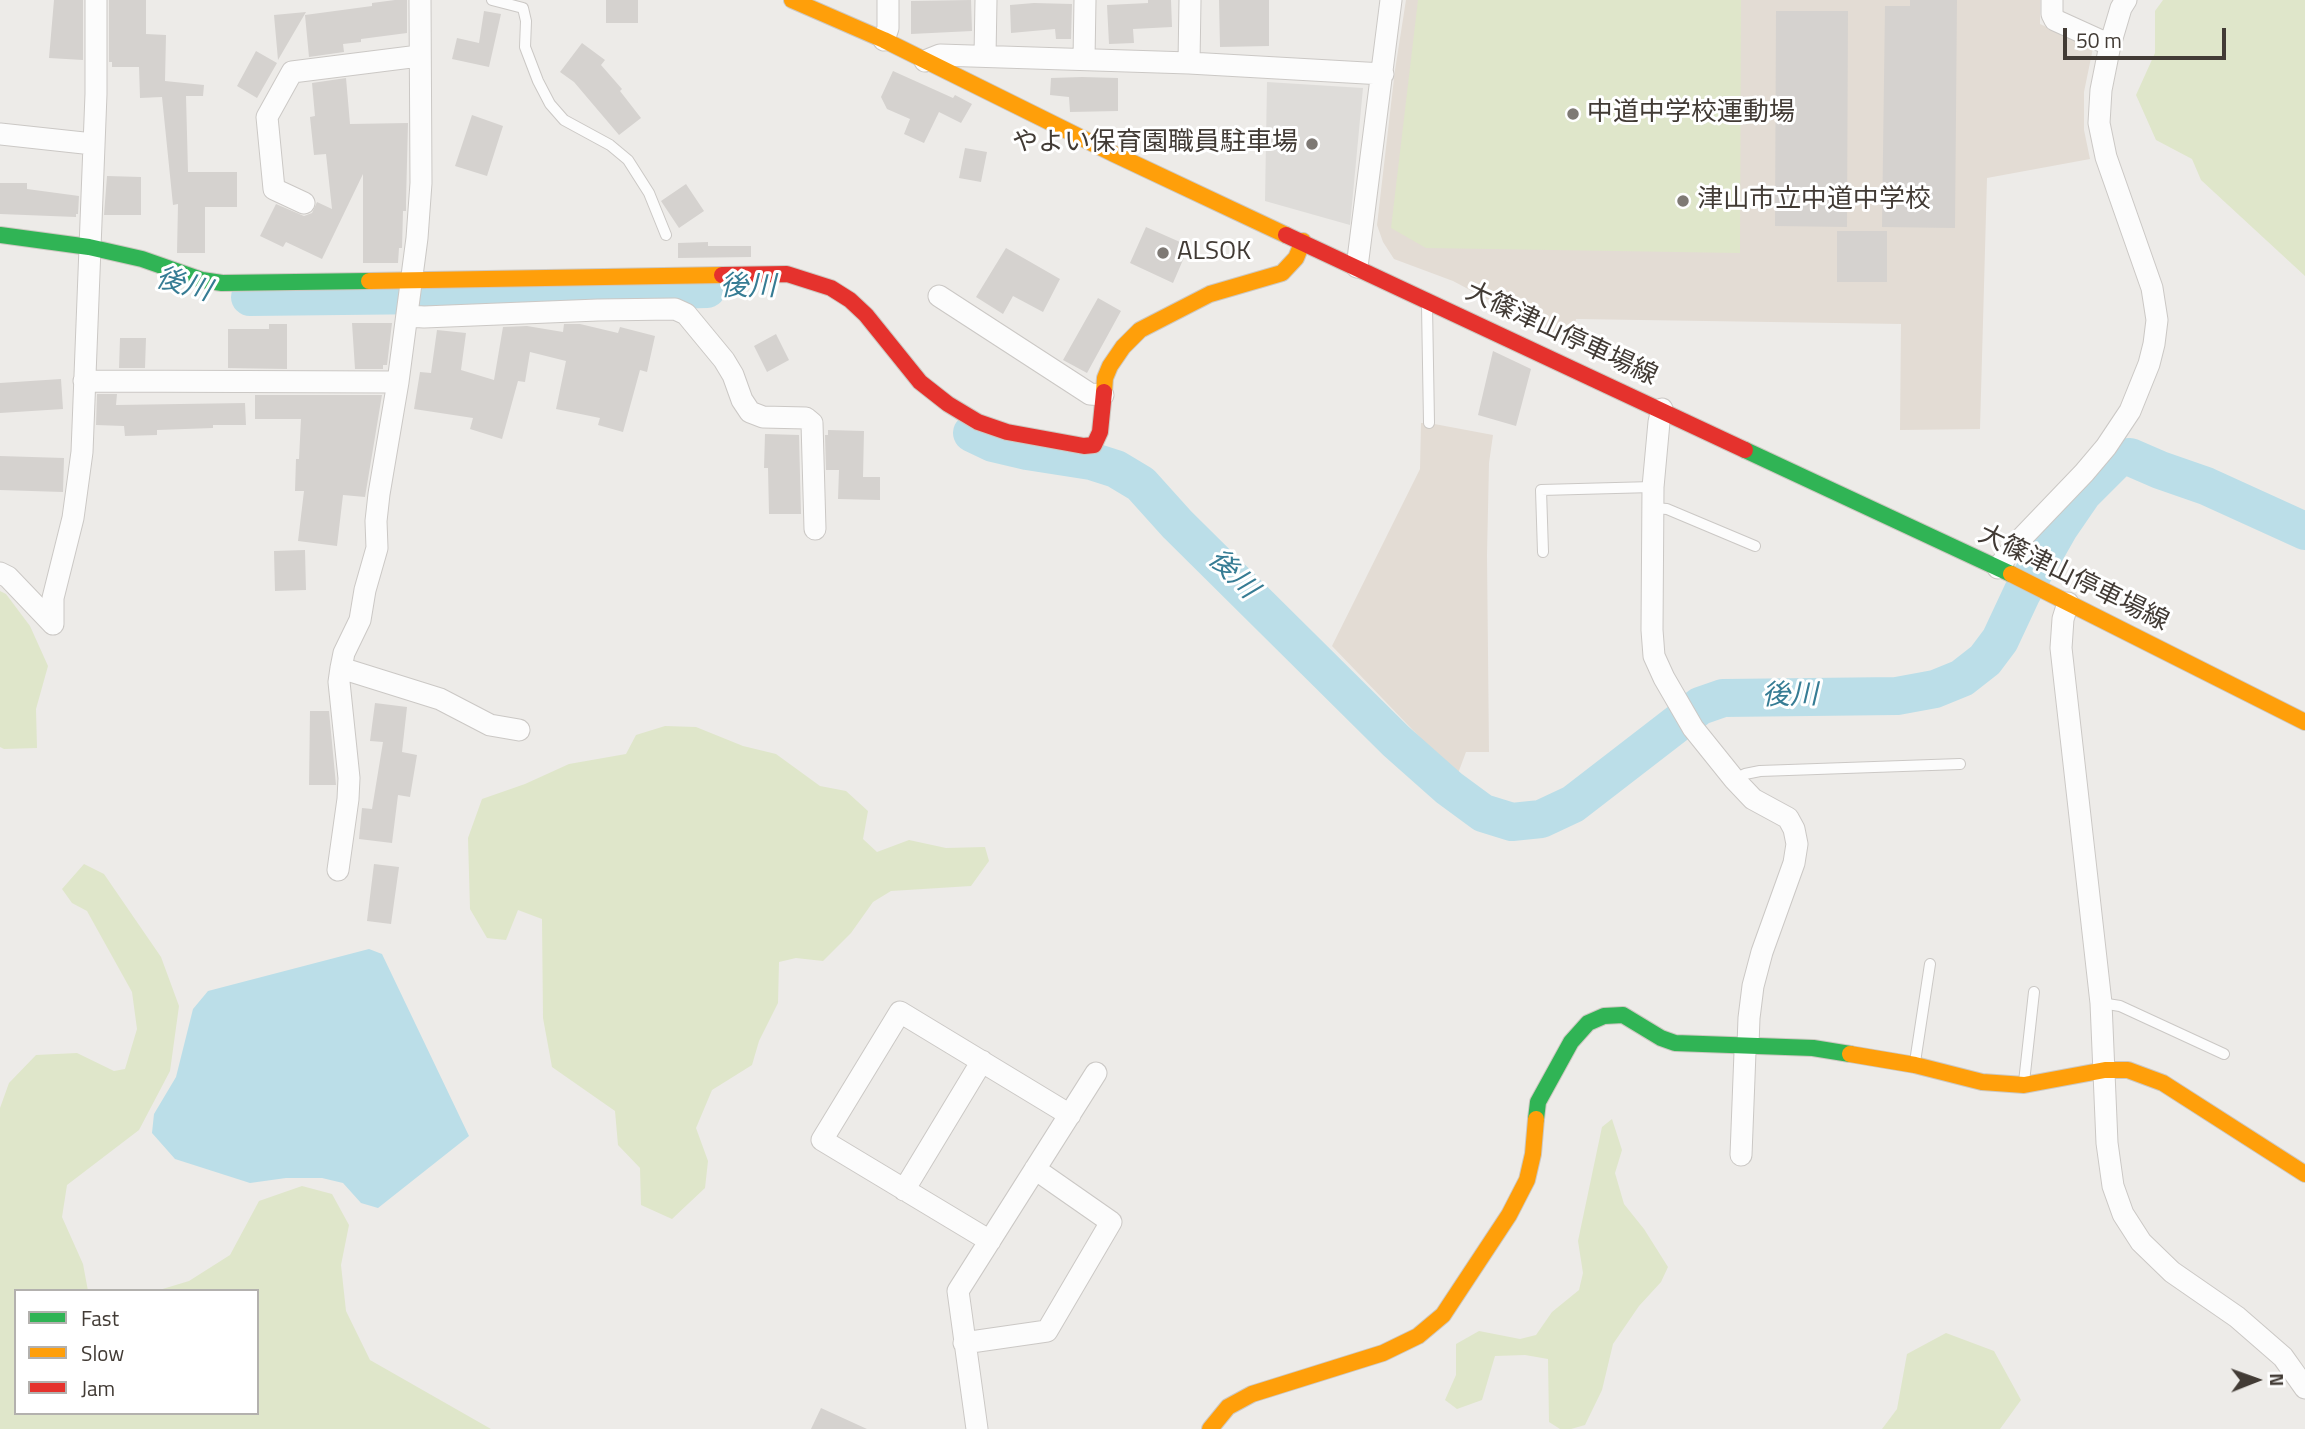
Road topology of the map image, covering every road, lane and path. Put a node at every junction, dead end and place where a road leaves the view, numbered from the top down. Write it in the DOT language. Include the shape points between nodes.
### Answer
graph roads {
  1 [pos="96,0"];
  2 [pos="420,0"];
  3 [pos="492,0"];
  4 [pos="792,0"];
  5 [pos="888,0"];
  6 [pos="986,0"];
  7 [pos="1085,0"];
  8 [pos="1190,0"];
  9 [pos="1391,0"];
  10 [pos="2052,0"];
  11 [pos="2126,0"];
  12 [pos="884,40"];
  13 [pos="2110,45"];
  14 [pos="419,56"];
  15 [pos="985,57"];
  16 [pos="1084,60"];
  17 [pos="925,61"];
  18 [pos="1189,63"];
  19 [pos="1383,74"];
  20 [pos="0,134"];
  21 [pos="93,144"];
  22 [pos="304,203"];
  23 [pos="0,234"];
  24 [pos="666,235"];
  25 [pos="1303,241"];
  26 [pos="89,258"];
  27 [pos="1357,267"];
  28 [pos="410,296"];
  29 [pos="939,296"];
  30 [pos="1427,299"];
  31 [pos="84,381"];
  32 [pos="398,382"];
  33 [pos="1103,395"];
  34 [pos="1662,409"];
  35 [pos="1429,423"];
  36 [pos="1653,497"];
  37 [pos="815,529"];
  38 [pos="1755,546"];
  39 [pos="1543,552"];
  40 [pos="2004,571"];
  41 [pos="0,573"];
  42 [pos="2068,603"];
  43 [pos="341,668"];
  44 [pos="2305,722"];
  45 [pos="519,730"];
  46 [pos="1960,764"];
  47 [pos="1734,779"];
  48 [pos="338,870"];
  49 [pos="1930,964"];
  50 [pos="2034,992"];
  51 [pos="2101,1003"];
  52 [pos="1748,1045"];
  53 [pos="2224,1055"];
  54 [pos="982,1061"];
  55 [pos="1915,1065"];
  56 [pos="2105,1070"];
  57 [pos="1096,1073"];
  58 [pos="2024,1085"];
  59 [pos="1070,1115"];
  60 [pos="1741,1155"];
  61 [pos="1035,1169"];
  62 [pos="2305,1174"];
  63 [pos="904,1190"];
  64 [pos="990,1241"];
  65 [pos="964,1343"];
  66 [pos="2305,1388"];
  67 [pos="977,1429"];
  68 [pos="1210,1429"];
  1 -- 21 [label="street"];
  2 -- 14 [label="street"];
  3 -- 24 [label="lane" via="523,8 525,47 550,104 564,121 628,160 649,193"];
  4 -- 12 [label="street, 大篠津山停車場線"];
  5 -- 12 [label="street"];
  6 -- 15 [label="street"];
  7 -- 16 [label="street"];
  8 -- 18 [label="street"];
  9 -- 19 [label="street"];
  10 -- 13 [label="street" via="2055,20"];
  11 -- 13 [label="street"];
  12 -- 17 [label="street, 大篠津山停車場線"];
  13 -- 40 [label="street" via="2099,123 2106,157 2152,288 2157,320 2154,344 2130,411 2106,447 2015,545"];
  14 -- 22 [label="street" via="292,72 267,117 274,189"];
  14 -- 28 [label="street" via="421,183"];
  15 -- 16 [label="street"];
  15 -- 17 [label="street" via="940,55"];
  16 -- 18 [label="street"];
  17 -- 25 [label="street, 大篠津山停車場線"];
  18 -- 19 [label="street"];
  19 -- 27 [label="street"];
  20 -- 21 [label="street"];
  21 -- 26 [label="street"];
  23 -- 26 [label="street"];
  25 -- 27 [label="street, 大篠津山停車場線"];
  25 -- 33 [label="street" via="1282,273 1210,294 1140,330 1110,366"];
  26 -- 28 [label="street" via="142,259 222,284"];
  26 -- 31 [label="street"];
  27 -- 30 [label="street, 大篠津山停車場線"];
  28 -- 32 [label="street"];
  28 -- 33 [label="street" via="787,274 831,288 850,300 920,382 978,422 1036,438 1094,445 1100,432"];
  28 -- 37 [label="street" via="424,317 610,309 675,309 686,314 724,360 750,412 763,417 806,418 812,423"];
  29 -- 33 [label="street" via="1090,394"];
  30 -- 34 [label="street, 大篠津山停車場線"];
  30 -- 35 [label="lane"];
  31 -- 32 [label="street"];
  31 -- 41 [label="street" via="78,486 53,598 53,624"];
  32 -- 43 [label="street" via="379,494 374,561 360,620"];
  34 -- 36 [label="street"];
  34 -- 40 [label="street, 大篠津山停車場線"];
  36 -- 38 [label="lane" via="1667,509"];
  36 -- 39 [label="lane" via="1541,489"];
  36 -- 47 [label="street" via="1654,656 1693,728"];
  40 -- 42 [label="street, 大篠津山停車場線"];
  42 -- 44 [label="street, 大篠津山停車場線"];
  42 -- 51 [label="street" via="2061,648"];
  43 -- 45 [label="street" via="440,699 490,725"];
  43 -- 48 [label="street" via="349,778"];
  46 -- 47 [label="lane" via="1760,771"];
  47 -- 52 [label="street" via="1753,799 1788,818 1797,844 1753,986"];
  49 -- 55 [label="lane"];
  50 -- 58 [label="lane"];
  51 -- 53 [label="lane" via="2120,1006"];
  51 -- 56 [label="street"];
  52 -- 55 [label="street" via="1813,1048"];
  52 -- 60 [label="street"];
  52 -- 68 [label="street" via="1675,1043 1623,1015 1588,1023 1571,1042 1538,1102 1527,1180 1443,1315 1418,1336 1382,1353 1252,1394 1228,1408"];
  54 -- 59 [label="street"];
  54 -- 63 [label="street"];
  54 -- 63 [label="street" via="900,1012 822,1140"];
  55 -- 58 [label="street" via="1982,1082"];
  56 -- 58 [label="street"];
  56 -- 62 [label="street" via="2129,1070 2163,1083"];
  56 -- 66 [label="street" via="2113,1186 2141,1242 2172,1272 2237,1317 2283,1357"];
  57 -- 59 [label="street"];
  59 -- 61 [label="street"];
  61 -- 64 [label="street"];
  61 -- 65 [label="street" via="1111,1222 1047,1331"];
  63 -- 64 [label="street"];
  64 -- 65 [label="street" via="958,1291"];
  65 -- 67 [label="street"];
}
